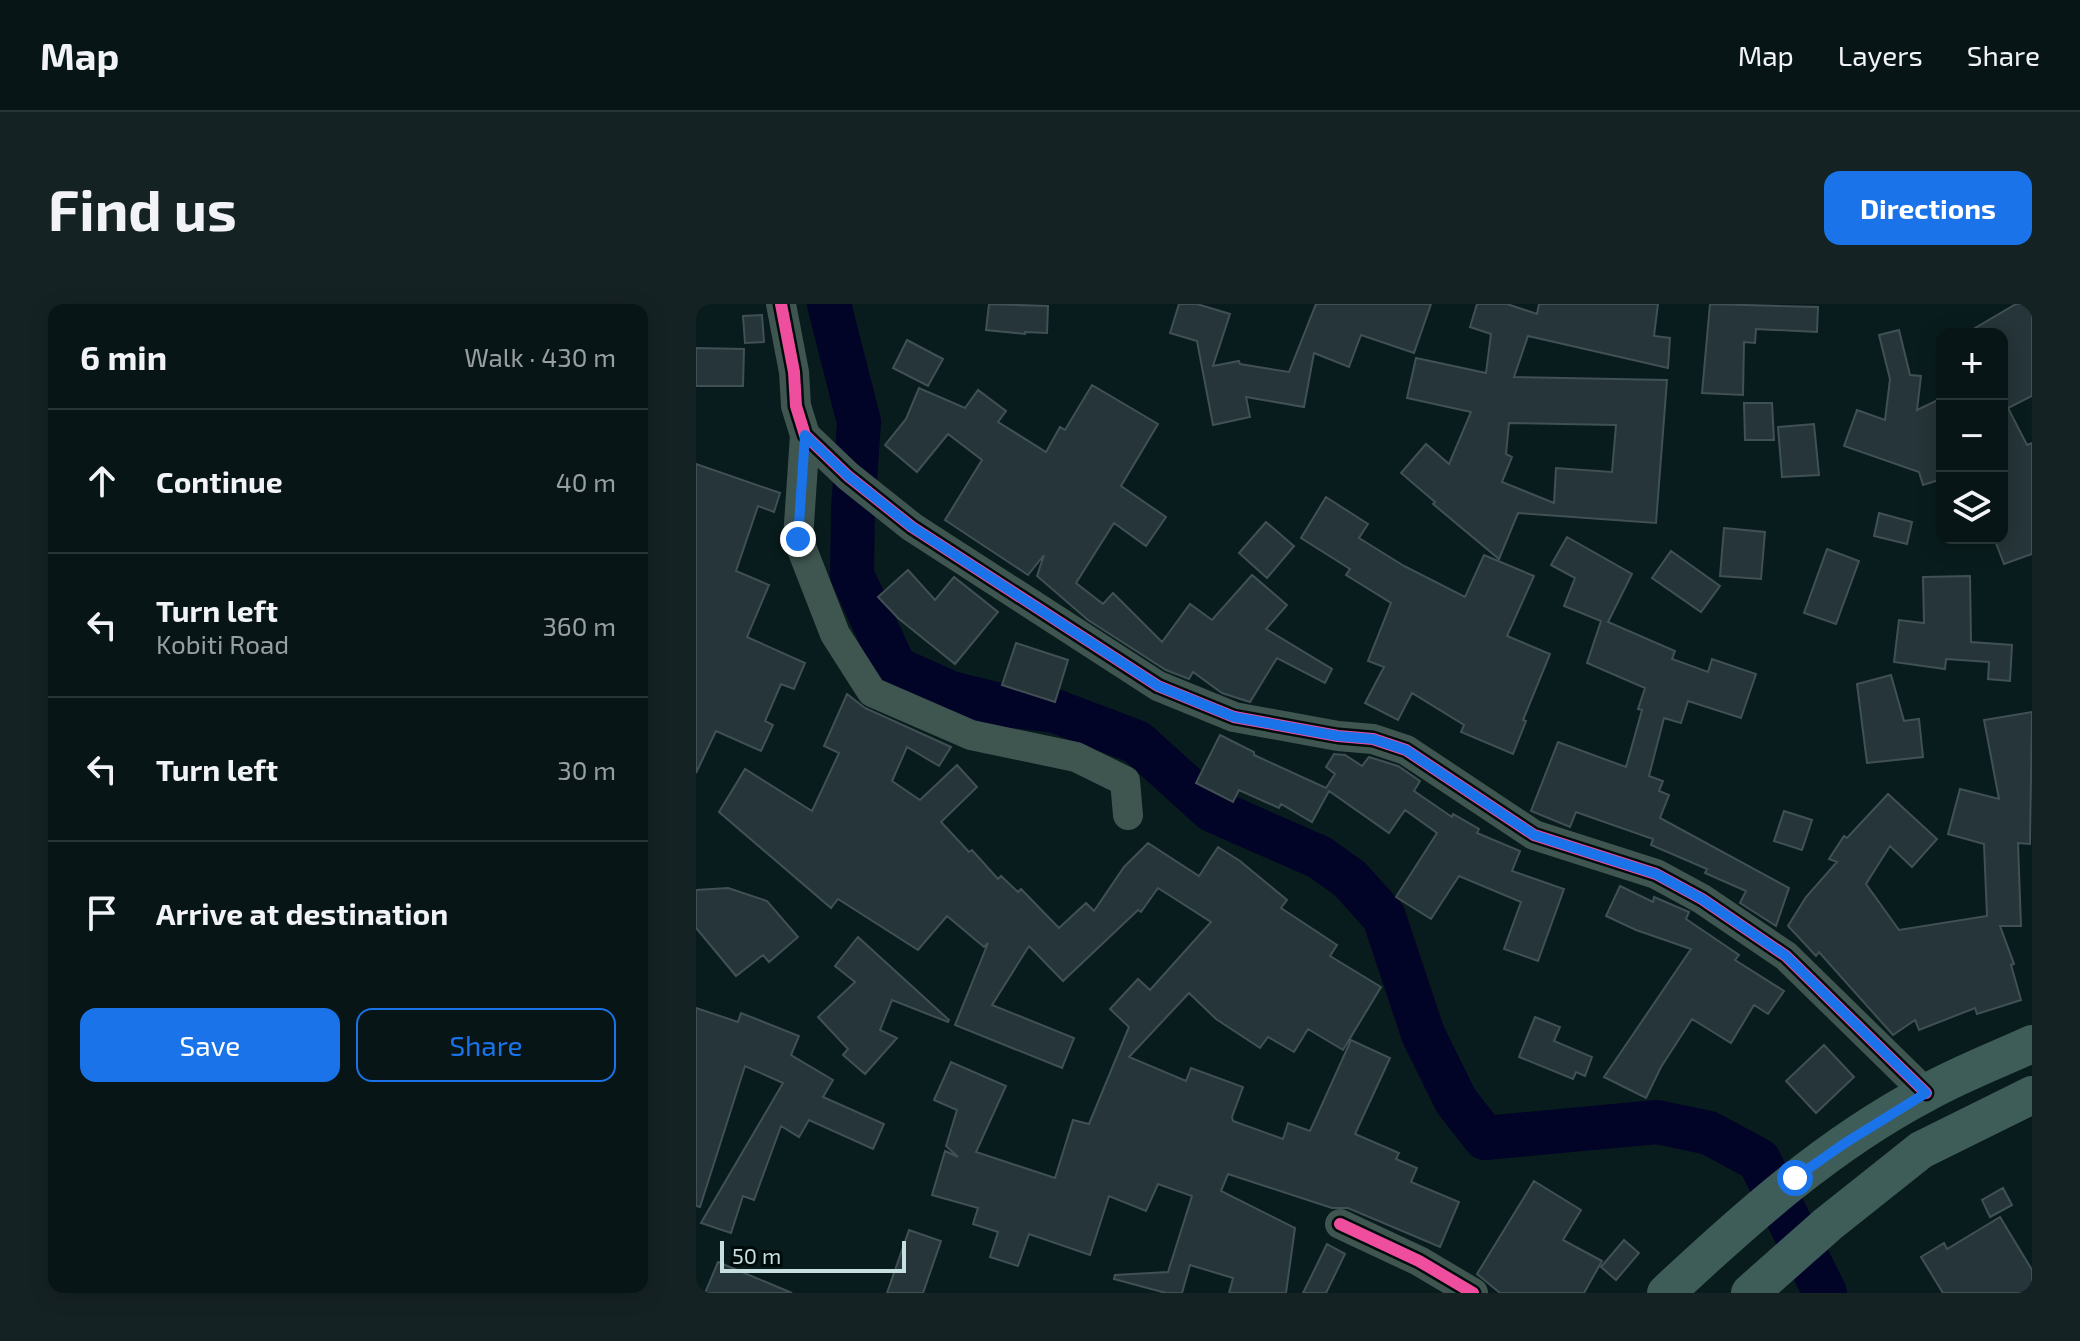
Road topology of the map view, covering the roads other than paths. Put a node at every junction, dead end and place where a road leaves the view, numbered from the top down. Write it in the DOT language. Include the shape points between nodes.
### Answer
graph roads {
  1 [pos="781,304"];
  2 [pos="805,435"];
  3 [pos="1128,815"];
  4 [pos="2032,1044"];
  5 [pos="1926,1093"];
  6 [pos="2032,1095"];
  7 [pos="1340,1224"];
  8 [pos="1753,1291"];
  9 [pos="1473,1293"];
  10 [pos="1666,1293"];
  1 -- 2 [label="street"];
  2 -- 3 [label="street" via="798,539 835,634 872,692 971,735 1076,757 1125,781"];
  2 -- 5 [label="street" via="912,527 1158,686 1234,717 1373,739 1406,750 1534,835 1656,874 1702,899 1786,956"];
  4 -- 5 [label="main road"];
  5 -- 10 [label="main road" via="1795,1178"];
  6 -- 8 [label="main road" via="1921,1150"];
  7 -- 9 [label="street"];
}
